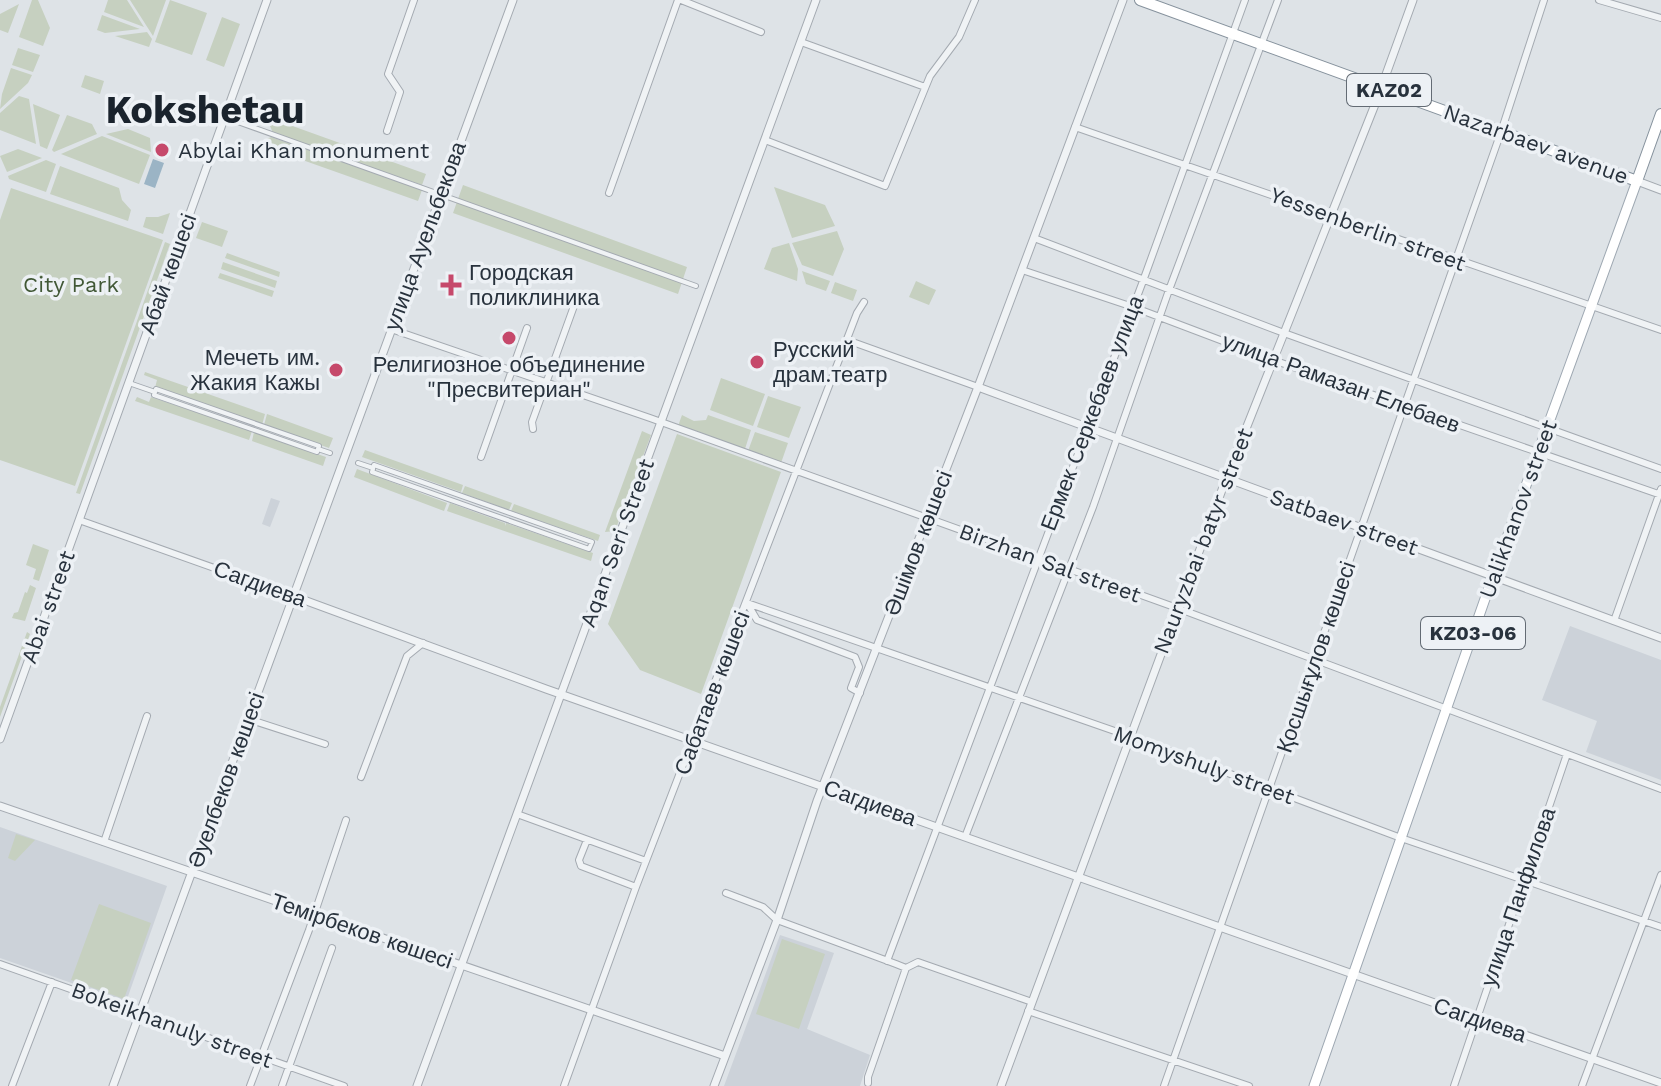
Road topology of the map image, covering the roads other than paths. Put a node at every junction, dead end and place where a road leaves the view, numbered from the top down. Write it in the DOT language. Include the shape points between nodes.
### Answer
graph roads {
  1 [pos="267,0"];
  2 [pos="414,0"];
  3 [pos="513,0"];
  4 [pos="679,0"];
  5 [pos="816,0"];
  6 [pos="975,0"];
  7 [pos="1123,0"];
  8 [pos="1140,0"];
  9 [pos="1245,0"];
  10 [pos="1278,0"];
  11 [pos="1413,0"];
  12 [pos="1544,0"];
  13 [pos="1599,0"];
  14 [pos="1661,18"];
  15 [pos="761,32"];
  16 [pos="1232,34"];
  17 [pos="801,42"];
  18 [pos="1261,44"];
  19 [pos="925,87"];
  20 [pos="1381,87"];
  21 [pos="1661,114"];
  22 [pos="224,117"];
  23 [pos="1075,127"];
  24 [pos="387,131"];
  25 [pos="1501,132"];
  26 [pos="765,140"];
  27 [pos="1185,165"];
  28 [pos="1212,174"];
  29 [pos="1637,181"];
  30 [pos="1661,190"];
  31 [pos="609,193"];
  32 [pos="439,194"];
  33 [pos="1331,215"];
  34 [pos="1034,238"];
  35 [pos="1455,260"];
  36 [pos="1022,270"];
  37 [pos="1143,281"];
  38 [pos="696,286"];
  39 [pos="1169,290"];
  40 [pos="864,302"];
  41 [pos="574,306"];
  42 [pos="1133,307"];
  43 [pos="1591,307"];
  44 [pos="1160,317"];
  45 [pos="527,328"];
  46 [pos="391,329"];
  47 [pos="1661,330"];
  48 [pos="1284,333"];
  49 [pos="847,340"];
  50 [pos="1273,360"];
  51 [pos="512,373"];
  52 [pos="1413,380"];
  53 [pos="128,383"];
  54 [pos="546,384"];
  55 [pos="978,387"];
  56 [pos="1403,407"];
  57 [pos="661,423"];
  58 [pos="1086,427"];
  59 [pos="1547,427"];
  60 [pos="533,429"];
  61 [pos="1116,439"];
  62 [pos="1538,452"];
  63 [pos="330,453"];
  64 [pos="481,457"];
  65 [pos="358,463"];
  66 [pos="373,468"];
  67 [pos="1661,469"];
  68 [pos="392,471"];
  69 [pos="796,472"];
  70 [pos="339,473"];
  71 [pos="389,478"];
  72 [pos="412,478"];
  73 [pos="1226,479"];
  74 [pos="410,485"];
  75 [pos="433,486"];
  76 [pos="430,493"];
  77 [pos="453,493"];
  78 [pos="1660,493"];
  79 [pos="450,500"];
  80 [pos="473,500"];
  81 [pos="470,507"];
  82 [pos="494,507"];
  83 [pos="491,514"];
  84 [pos="514,514"];
  85 [pos="926,519"];
  86 [pos="79,520"];
  87 [pos="511,521"];
  88 [pos="534,521"];
  89 [pos="532,528"];
  90 [pos="1360,528"];
  91 [pos="555,529"];
  92 [pos="553,536"];
  93 [pos="575,536"];
  94 [pos="573,543"];
  95 [pos="591,545"];
  96 [pos="598,548"];
  97 [pos="1038,558"];
  98 [pos="1068,569"];
  99 [pos="1493,576"];
  100 [pos="293,596"];
  101 [pos="747,603"];
  102 [pos="1177,608"];
  103 [pos="1614,621"];
  104 [pos="1661,638"];
  105 [pos="423,643"];
  106 [pos="877,650"];
  107 [pos="1315,660"];
  108 [pos="988,688"];
  109 [pos="860,693"];
  110 [pos="563,694"];
  111 [pos="1017,698"];
  112 [pos="1446,709"];
  113 [pos="147,716"];
  114 [pos="248,719"];
  115 [pos="1129,736"];
  116 [pos="0,739"];
  117 [pos="694,741"];
  118 [pos="325,744"];
  119 [pos="1567,754"];
  120 [pos="361,777"];
  121 [pos="823,786"];
  122 [pos="1270,789"];
  123 [pos="1661,789"];
  124 [pos="0,806"];
  125 [pos="517,814"];
  126 [pos="346,820"];
  127 [pos="936,827"];
  128 [pos="965,837"];
  129 [pos="1401,838"];
  130 [pos="587,840"];
  131 [pos="104,842"];
  132 [pos="646,861"];
  133 [pos="192,872"];
  134 [pos="1661,875"];
  135 [pos="1077,877"];
  136 [pos="1524,880"];
  137 [pos="636,887"];
  138 [pos="726,893"];
  139 [pos="313,914"];
  140 [pos="777,920"];
  141 [pos="1644,921"];
  142 [pos="1218,927"];
  143 [pos="1661,927"];
  144 [pos="332,948"];
  145 [pos="887,961"];
  146 [pos="0,964"];
  147 [pos="461,965"];
  148 [pos="906,968"];
  149 [pos="1353,974"];
  150 [pos="52,982"];
  151 [pos="1032,1002"];
  152 [pos="592,1010"];
  153 [pos="1028,1011"];
  154 [pos="140,1012"];
  155 [pos="1476,1018"];
  156 [pos="725,1056"];
  157 [pos="261,1057"];
  158 [pos="1174,1058"];
  159 [pos="1592,1059"];
  160 [pos="289,1066"];
  161 [pos="868,1083"];
  162 [pos="1661,1083"];
  163 [pos="12,1086"];
  164 [pos="113,1086"];
  165 [pos="250,1086"];
  166 [pos="282,1086"];
  167 [pos="344,1086"];
  168 [pos="417,1086"];
  169 [pos="564,1086"];
  170 [pos="714,1086"];
  171 [pos="1001,1086"];
  172 [pos="1164,1086"];
  173 [pos="1249,1086"];
  174 [pos="1314,1086"];
  175 [pos="1454,1086"];
  176 [pos="1582,1086"];
  1 -- 22 [label="street, Абай көшесі"];
  2 -- 24 [label="street" via="388,74 400,92"];
  3 -- 32 [label="street, улица Ауельбекова"];
  4 -- 15 [label="street"];
  4 -- 31 [label="street"];
  5 -- 17 [label="street, Aqan Seri Street"];
  6 -- 19 [label="street" via="959,37"];
  7 -- 23 [label="street, Әшімов көшесі"];
  8 -- 16 [label="highway, Nazarbaev avenue / KАZ02"];
  9 -- 16 [label="street, Ермек Серкебаев улица"];
  10 -- 18 [label="street, Ермек Серкебаев улица"];
  11 -- 20 [label="street, Nauryzbai batyr street"];
  12 -- 25 [label="street, Қосшығұлов көшесі"];
  13 -- 14 [label="street"];
  16 -- 18 [label="highway, Nazarbaev avenue / KАZ02"];
  16 -- 27 [label="street, Ермек Серкебаев улица"];
  17 -- 19 [label="street"];
  17 -- 26 [label="street, Aqan Seri Street"];
  18 -- 20 [label="highway, Nazarbaev avenue / KАZ02"];
  18 -- 28 [label="street, Ермек Серкебаев улица"];
  19 -- 26 [label="street" via="885,186"];
  20 -- 25 [label="highway, Nazarbaev avenue / KАZ02"];
  20 -- 33 [label="street, Nauryzbai batyr street"];
  21 -- 29 [label="highway, Ualikhanov street"];
  22 -- 32 [label="street"];
  22 -- 53 [label="street, Абай көшесі"];
  23 -- 27 [label="street, Yessenberlin street"];
  23 -- 34 [label="street, Әшімов көшесі"];
  25 -- 29 [label="highway, Nazarbaev avenue / KАZ02"];
  25 -- 35 [label="street, Қосшығұлов көшесі"];
  26 -- 57 [label="street, Aqan Seri Street"];
  27 -- 28 [label="street, Yessenberlin street"];
  27 -- 37 [label="street, Ермек Серкебаев улица"];
  28 -- 33 [label="street, Yessenberlin street"];
  28 -- 39 [label="street, Ермек Серкебаев улица"];
  29 -- 30 [label="street, Nazarbaev avenue"];
  29 -- 43 [label="main road, Ualikhanov street / KZ03-06"];
  32 -- 38 [label="street"];
  32 -- 46 [label="street, улица Ауельбекова"];
  33 -- 35 [label="street, Yessenberlin street"];
  33 -- 48 [label="street, Nauryzbai batyr street"];
  34 -- 36 [label="street, Әшімов көшесі"];
  34 -- 37 [label="street, улица Рамазан Елебаев"];
  35 -- 43 [label="street, Yessenberlin street"];
  35 -- 52 [label="street, Қосшығұлов көшесі"];
  36 -- 42 [label="street, улица Рамазан Елебаев"];
  36 -- 55 [label="street, Әшімов көшесі"];
  37 -- 39 [label="street, улица Рамазан Елебаев"];
  37 -- 42 [label="street, Ермек Серкебаев улица"];
  39 -- 44 [label="street, Ермек Серкебаев улица"];
  39 -- 48 [label="street, улица Рамазан Елебаев"];
  40 -- 49 [label="street, Сабатаев көшесі"];
  41 -- 54 [label="street"];
  42 -- 44 [label="street, улица Рамазан Елебаев"];
  42 -- 58 [label="street, Ермек Серкебаев улица"];
  43 -- 47 [label="street, Yessenberlin street"];
  43 -- 59 [label="main road, Ualikhanov street / KZ03-06"];
  44 -- 50 [label="street, улица Рамазан Елебаев"];
  44 -- 61 [label="street, Ермек Серкебаев улица"];
  45 -- 51 [label="street"];
  46 -- 51 [label="street, Birzhan Sal street"];
  46 -- 70 [label="street, улица Ауельбекова"];
  48 -- 50 [label="street, Nauryzbai batyr street"];
  48 -- 52 [label="street, улица Рамазан Елебаев"];
  49 -- 55 [label="street, Satbaev street"];
  49 -- 69 [label="street, Сабатаев көшесі"];
  50 -- 56 [label="street, улица Рамазан Елебаев"];
  50 -- 73 [label="street, Nauryzbai batyr street"];
  51 -- 54 [label="street, Birzhan Sal street"];
  51 -- 64 [label="street"];
  52 -- 56 [label="street, Қосшығұлов көшесі"];
  52 -- 59 [label="street, улица Рамазан Елебаев"];
  53 -- 63 [label="street"];
  53 -- 86 [label="street, Абай көшесі"];
  54 -- 57 [label="street, Birzhan Sal street"];
  54 -- 60 [label="street"];
  55 -- 58 [label="street, Satbaev street"];
  55 -- 85 [label="street, Әшімов көшесі"];
  56 -- 62 [label="street, улица Рамазан Елебаев"];
  56 -- 90 [label="street, Қосшығұлов көшесі"];
  57 -- 69 [label="street, Birzhan Sal street"];
  57 -- 110 [label="street, Aqan Seri Street"];
  58 -- 61 [label="street, Satbaev street"];
  58 -- 97 [label="street, Ермек Серкебаев улица"];
  59 -- 62 [label="main road, Ualikhanov street / KZ03-06"];
  59 -- 67 [label="street, улица Рамазан Елебаев"];
  61 -- 73 [label="street, Satbaev street"];
  61 -- 98 [label="street, Ермек Серкебаев улица"];
  62 -- 78 [label="street, улица Рамазан Елебаев"];
  62 -- 99 [label="main road, Ualikhanov street / KZ03-06"];
  65 -- 66 [label="street"];
  66 -- 68 [label="street"];
  66 -- 71 [label="street"];
  68 -- 71 [label="street"];
  68 -- 72 [label="street"];
  69 -- 85 [label="street, Birzhan Sal street"];
  69 -- 101 [label="street, Сабатаев көшесі"];
  70 -- 100 [label="street, Әуелбеков көшесі"];
  71 -- 74 [label="street"];
  72 -- 74 [label="street"];
  72 -- 75 [label="street"];
  73 -- 90 [label="street, Satbaev street"];
  73 -- 102 [label="street, Nauryzbai batyr street"];
  74 -- 76 [label="street"];
  75 -- 76 [label="street"];
  75 -- 77 [label="street"];
  76 -- 79 [label="street"];
  77 -- 79 [label="street"];
  77 -- 80 [label="street"];
  78 -- 103 [label="street"];
  79 -- 81 [label="street"];
  80 -- 81 [label="street"];
  80 -- 82 [label="street"];
  81 -- 83 [label="street"];
  82 -- 83 [label="street"];
  82 -- 84 [label="street"];
  83 -- 87 [label="street"];
  84 -- 87 [label="street"];
  84 -- 88 [label="street"];
  85 -- 97 [label="street, Birzhan Sal street"];
  85 -- 106 [label="street, Әшімов көшесі"];
  86 -- 100 [label="street, Сагдиева"];
  86 -- 116 [label="street, Abai street"];
  87 -- 89 [label="street"];
  88 -- 89 [label="street"];
  88 -- 91 [label="street"];
  89 -- 92 [label="street"];
  90 -- 99 [label="street, Satbaev street"];
  90 -- 107 [label="street, Қосшығұлов көшесі"];
  91 -- 92 [label="street"];
  91 -- 93 [label="street"];
  92 -- 94 [label="street"];
  93 -- 94 [label="street"];
  93 -- 95 [label="street"];
  94 -- 95 [label="street" via="589,549"];
  95 -- 96 [label="street"];
  97 -- 98 [label="street, Birzhan Sal street"];
  97 -- 108 [label="street, Ермек Серкебаев улица"];
  98 -- 102 [label="street, Birzhan Sal street"];
  98 -- 111 [label="street, Ермек Серкебаев улица"];
  99 -- 103 [label="street, Satbaev street"];
  99 -- 112 [label="main road, Ualikhanov street / KZ03-06"];
  100 -- 105 [label="street, Сагдиева"];
  100 -- 114 [label="street, Әуелбеков көшесі"];
  101 -- 106 [label="street, Momyshuly street"];
  101 -- 109 [label="street" via="757,620 855,657 859,667 851,688"];
  101 -- 117 [label="street, Сабатаев көшесі"];
  102 -- 107 [label="street, Birzhan Sal street"];
  102 -- 115 [label="street, Nauryzbai batyr street"];
  103 -- 104 [label="street, Satbaev street"];
  105 -- 110 [label="street, Сагдиева"];
  105 -- 120 [label="street" via="407,656"];
  106 -- 108 [label="street, Momyshuly street"];
  106 -- 109 [label="street, Әшімов көшесі"];
  107 -- 112 [label="street, Birzhan Sal street"];
  107 -- 122 [label="street, Қосшығұлов көшесі"];
  108 -- 111 [label="street, Momyshuly street"];
  108 -- 127 [label="street, Ермек Серкебаев улица"];
  109 -- 121 [label="street, Әшімов көшесі"];
  110 -- 117 [label="street, Сагдиева"];
  110 -- 125 [label="street, Aqan Seri Street"];
  111 -- 115 [label="street, Momyshuly street"];
  111 -- 128 [label="street, Ермек Серкебаев улица"];
  112 -- 119 [label="street, Birzhan Sal street"];
  112 -- 129 [label="main road, Ualikhanov street / KZ03-06"];
  113 -- 131 [label="street"];
  114 -- 118 [label="street"];
  114 -- 133 [label="street, Әуелбеков көшесі"];
  115 -- 122 [label="street, Momyshuly street"];
  115 -- 135 [label="street, Nauryzbai batyr street"];
  117 -- 121 [label="street, Сагдиева"];
  117 -- 132 [label="street, Сабатаев көшесі"];
  119 -- 123 [label="street, Birzhan Sal street"];
  119 -- 136 [label="street, улица Панфилова"];
  121 -- 127 [label="street, Сагдиева"];
  121 -- 140 [label="street, Әшімов көшесі"];
  122 -- 129 [label="street, Momyshuly street"];
  122 -- 142 [label="street, Қосшығұлов көшесі"];
  124 -- 131 [label="street, Темірбеков көшесі"];
  125 -- 130 [label="street"];
  125 -- 147 [label="street, Aqan Seri Street"];
  126 -- 139 [label="street"];
  127 -- 128 [label="street, Сагдиева"];
  127 -- 145 [label="street, Ермек Серкебаев улица"];
  128 -- 135 [label="street, Сагдиева"];
  129 -- 136 [label="street, Momyshuly street"];
  129 -- 149 [label="main road, Ualikhanov street / KZ03-06"];
  130 -- 132 [label="street"];
  130 -- 137 [label="street" via="581,866"];
  131 -- 133 [label="street, Темірбеков көшесі"];
  132 -- 137 [label="street, Сабатаев көшесі"];
  133 -- 139 [label="street, Темірбеков көшесі"];
  133 -- 154 [label="street, Әуелбеков көшесі"];
  134 -- 141 [label="street"];
  135 -- 142 [label="street, Сагдиева"];
  135 -- 151 [label="street, Nauryzbai batyr street"];
  136 -- 141 [label="street, Momyshuly street"];
  136 -- 155 [label="street, улица Панфилова"];
  137 -- 152 [label="street, Сабатаев көшесі"];
  138 -- 140 [label="street" via="763,907"];
  139 -- 147 [label="street, Темірбеков көшесі"];
  139 -- 157 [label="street"];
  140 -- 145 [label="street"];
  140 -- 156 [label="street, Әшімов көшесі"];
  141 -- 143 [label="street, Momyshuly street"];
  141 -- 159 [label="street"];
  142 -- 149 [label="street, Сагдиева"];
  142 -- 158 [label="street, Қосшығұлов көшесі"];
  144 -- 160 [label="street"];
  145 -- 148 [label="street"];
  146 -- 150 [label="street, Bokeikhanuly street"];
  147 -- 152 [label="street, Темірбеков көшесі"];
  147 -- 168 [label="street, Aqan Seri Street"];
  148 -- 151 [label="street" via="918,962"];
  148 -- 161 [label="street"];
  149 -- 155 [label="street, Сагдиева"];
  149 -- 174 [label="main road, Ualikhanov street / KZ03-06"];
  150 -- 154 [label="street, Bokeikhanuly street"];
  150 -- 163 [label="street"];
  151 -- 153 [label="street, Nauryzbai batyr street"];
  152 -- 156 [label="street, Темірбеков көшесі"];
  152 -- 169 [label="street, Сабатаев көшесі"];
  153 -- 158 [label="street"];
  153 -- 171 [label="street, Nauryzbai batyr street"];
  154 -- 157 [label="street, Bokeikhanuly street"];
  154 -- 164 [label="street, Әуелбеков көшесі"];
  155 -- 159 [label="street, Сагдиева"];
  155 -- 175 [label="street, улица Панфилова"];
  156 -- 170 [label="street, Әшімов көшесі"];
  157 -- 160 [label="street, Bokeikhanuly street"];
  157 -- 165 [label="street"];
  158 -- 172 [label="street, Қосшығұлов көшесі"];
  158 -- 173 [label="street"];
  159 -- 162 [label="street, Сагдиева"];
  159 -- 176 [label="street"];
  160 -- 166 [label="street"];
  160 -- 167 [label="street, Bokeikhanuly street"];
}
